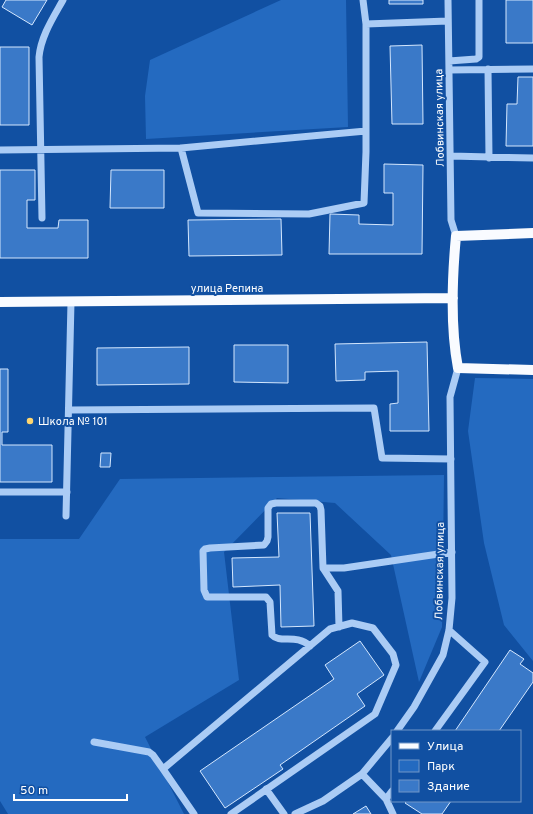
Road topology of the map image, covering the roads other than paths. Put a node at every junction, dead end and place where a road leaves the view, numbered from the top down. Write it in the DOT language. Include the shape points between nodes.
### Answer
graph roads {
  1 [pos="63,0"];
  2 [pos="363,0"];
  3 [pos="448,0"];
  4 [pos="479,0"];
  5 [pos="448,21"];
  6 [pos="366,24"];
  7 [pos="449,61"];
  8 [pos="488,69"];
  9 [pos="533,69"];
  10 [pos="449,70"];
  11 [pos="366,131"];
  12 [pos="180,148"];
  13 [pos="0,150"];
  14 [pos="40,150"];
  15 [pos="450,156"];
  16 [pos="489,158"];
  17 [pos="533,158"];
  18 [pos="42,218"];
  19 [pos="533,233"];
  20 [pos="456,236"];
  21 [pos="453,298"];
  22 [pos="0,302"];
  23 [pos="71,302"];
  24 [pos="458,368"];
  25 [pos="533,370"];
  26 [pos="69,410"];
  27 [pos="451,459"];
  28 [pos="0,492"];
  29 [pos="67,492"];
  30 [pos="66,516"];
  31 [pos="452,552"];
  32 [pos="323,568"];
  33 [pos="339,627"];
  34 [pos="449,630"];
  35 [pos="310,646"];
  36 [pos="398,730"];
  37 [pos="436,730"];
  38 [pos="391,739"];
  39 [pos="94,742"];
  40 [pos="163,769"];
  41 [pos="362,774"];
  42 [pos="266,789"];
  43 [pos="391,792"];
  44 [pos="386,799"];
  45 [pos="194,814"];
  46 [pos="231,814"];
  47 [pos="284,814"];
  48 [pos="294,814"];
  49 [pos="393,814"];
  1 -- 14 [label="street" via="43,36 38,57"];
  2 -- 6 [label="street"];
  3 -- 5 [label="street, Лобвинская улица"];
  4 -- 7 [label="street" via="479,57"];
  5 -- 6 [label="street"];
  5 -- 7 [label="street, Лобвинская улица"];
  6 -- 11 [label="street"];
  7 -- 10 [label="street, Лобвинская улица"];
  8 -- 9 [label="street"];
  8 -- 10 [label="street"];
  8 -- 16 [label="street"];
  10 -- 15 [label="street, Лобвинская улица"];
  11 -- 12 [label="street"];
  11 -- 12 [label="street" via="364,203 309,214 198,213"];
  12 -- 14 [label="street"];
  13 -- 14 [label="street"];
  14 -- 18 [label="street"];
  15 -- 16 [label="street"];
  15 -- 20 [label="street, Лобвинская улица" via="451,220"];
  16 -- 17 [label="street"];
  19 -- 20 [label="main road"];
  20 -- 21 [label="main road"];
  21 -- 23 [label="main road, улица Репина"];
  21 -- 24 [label="main road"];
  22 -- 23 [label="main road, улица Репина"];
  23 -- 26 [label="street"];
  24 -- 25 [label="main road"];
  24 -- 27 [label="street, Лобвинская улица" via="450,397"];
  26 -- 27 [label="street" via="374,408 382,458"];
  26 -- 29 [label="street"];
  27 -- 31 [label="street, Лобвинская улица"];
  28 -- 29 [label="street"];
  29 -- 30 [label="street"];
  31 -- 32 [label="street" via="344,568"];
  31 -- 34 [label="street, Лобвинская улица"];
  32 -- 33 [label="street" via="338,591"];
  32 -- 35 [label="street" via="321,510 316,503 310,502 271,504 268,508 268,537 264,545 210,548 203,551 204,590 207,597 266,596 270,602 274,638 294,638"];
  33 -- 35 [label="street" via="330,629"];
  33 -- 42 [label="street" via="352,623 373,628 393,654 395,670 374,714"];
  34 -- 36 [label="street, Лобвинская улица" via="443,655 414,707"];
  34 -- 37 [label="street" via="485,662"];
  35 -- 40 [label="street"];
  38 -- 41 [label="street"];
  39 -- 40 [label="street" via="149,752"];
  40 -- 45 [label="street"];
  41 -- 44 [label="street"];
  41 -- 48 [label="street" via="323,801"];
  42 -- 46 [label="street"];
  42 -- 47 [label="street"];
  43 -- 44 [label="street"];
  44 -- 49 [label="street"];
}
